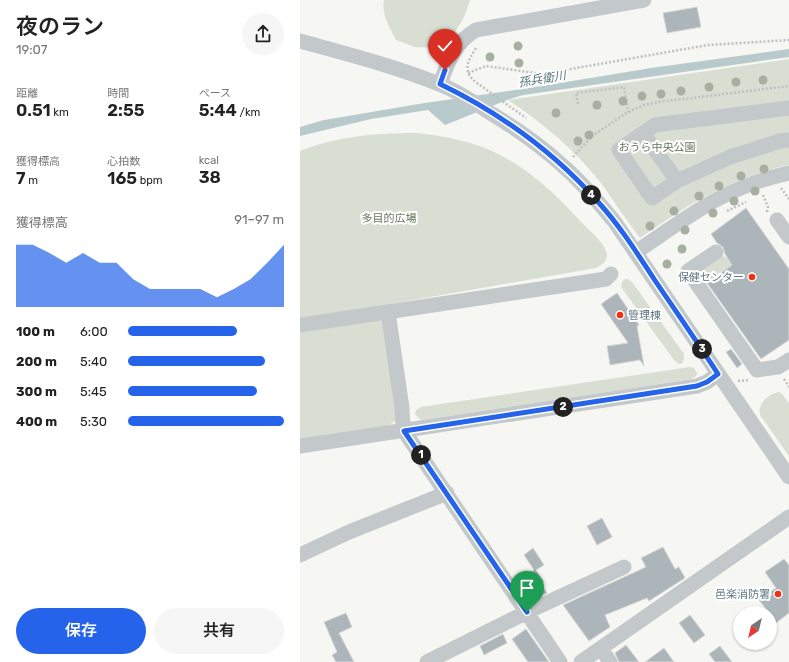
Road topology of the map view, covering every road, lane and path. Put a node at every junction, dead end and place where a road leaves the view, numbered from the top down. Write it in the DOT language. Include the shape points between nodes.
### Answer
graph roads {
  1 [pos="644,0"];
  2 [pos="789,40"];
  3 [pos="300,41"];
  4 [pos="479,45"];
  5 [pos="468,73"];
  6 [pos="440,84"];
  7 [pos="578,104"];
  8 [pos="510,106"];
  9 [pos="789,108"];
  10 [pos="628,112"];
  11 [pos="643,133"];
  12 [pos="789,140"];
  13 [pos="789,173"];
  14 [pos="677,181"];
  15 [pos="781,188"];
  16 [pos="770,192"];
  17 [pos="789,199"];
  18 [pos="749,201"];
  19 [pos="725,212"];
  20 [pos="771,219"];
  21 [pos="789,237"];
  22 [pos="636,252"];
  23 [pos="716,252"];
  24 [pos="610,274"];
  25 [pos="388,312"];
  26 [pos="300,325"];
  27 [pos="789,360"];
  28 [pos="718,374"];
  29 [pos="404,428"];
  30 [pos="300,446"];
  31 [pos="789,477"];
  32 [pos="447,493"];
  33 [pos="789,517"];
  34 [pos="300,555"];
  35 [pos="624,567"];
  36 [pos="527,612"];
  37 [pos="601,648"];
  38 [pos="427,662"];
  39 [pos="560,662"];
  40 [pos="581,662"];
  41 [pos="610,662"];
  1 -- 6 [label="street" via="476,30 456,48"];
  2 -- 5 [label="path" via="708,45 542,74 486,66"];
  3 -- 6 [label="street"];
  4 -- 5 [label="path" via="470,60"];
  5 -- 8 [label="path" via="473,80"];
  6 -- 22 [label="street" via="512,126 564,166 600,204"];
  7 -- 10 [label="path" via="576,93 624,87"];
  9 -- 11 [label="street" via="655,125"];
  11 -- 14 [label="street"];
  11 -- 14 [label="street" via="620,150 652,198"];
  12 -- 14 [label="street" via="730,157"];
  13 -- 22 [label="street" via="736,189 718,198"];
  15 -- 17 [label="path"];
  16 -- 20 [label="path" via="763,195"];
  18 -- 19 [label="path"];
  20 -- 21 [label="street"];
  22 -- 28 [label="street"];
  23 -- 27 [label="street" via="688,271 756,370 778,367"];
  24 -- 25 [label="street" via="606,279"];
  25 -- 26 [label="street"];
  25 -- 29 [label="street"];
  28 -- 29 [label="street" via="697,386"];
  28 -- 31 [label="street"];
  29 -- 30 [label="street"];
  29 -- 32 [label="street"];
  32 -- 34 [label="street" via="349,532"];
  32 -- 36 [label="street"];
  33 -- 37 [label="street"];
  35 -- 36 [label="street"];
  36 -- 38 [label="street"];
  36 -- 39 [label="street"];
  37 -- 40 [label="street"];
  37 -- 41 [label="street"];
}
